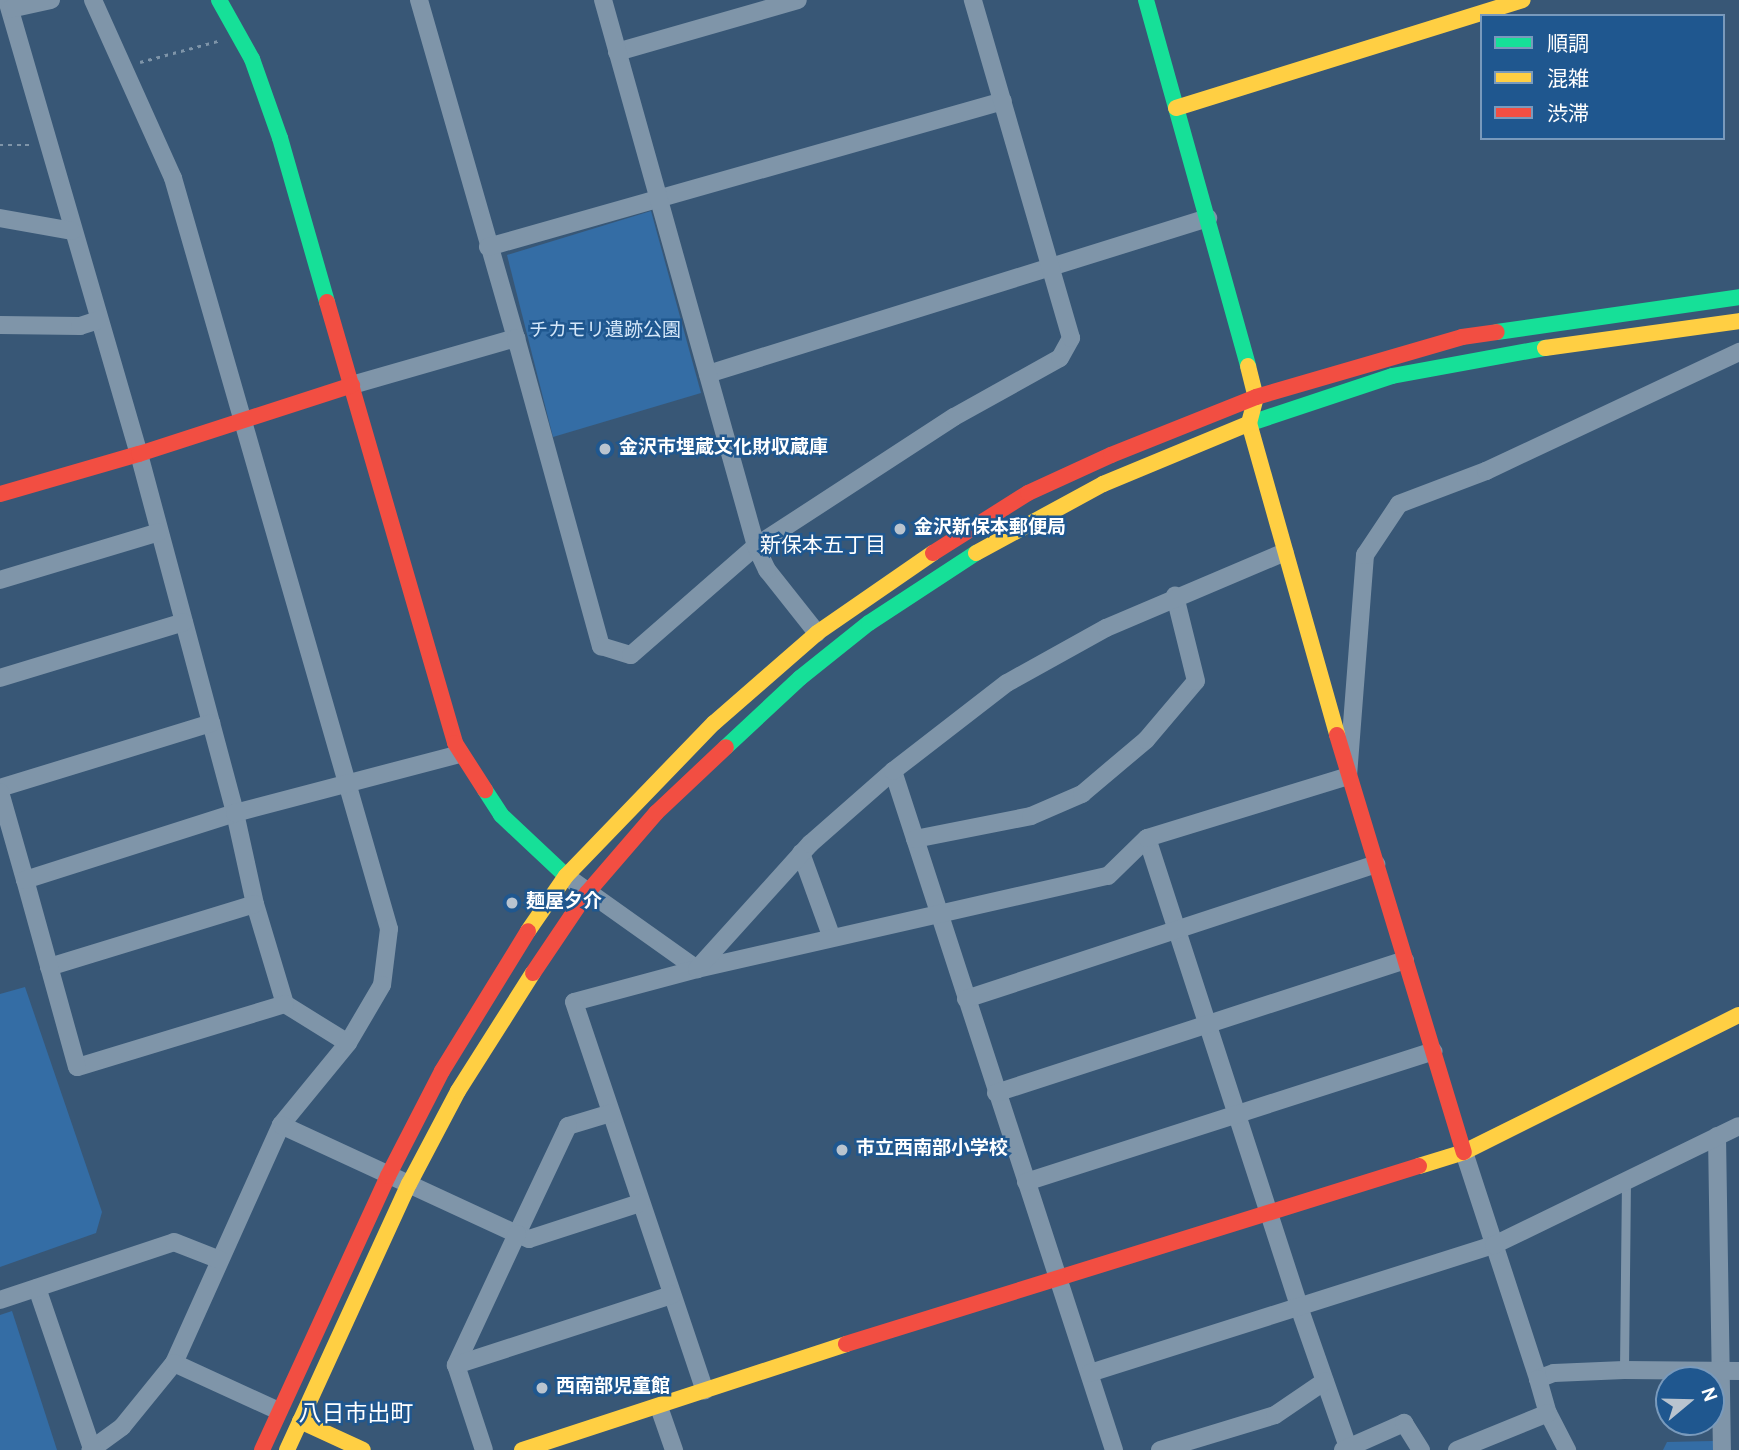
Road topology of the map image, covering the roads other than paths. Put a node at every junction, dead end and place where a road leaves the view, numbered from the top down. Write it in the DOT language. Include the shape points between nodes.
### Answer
graph roads {
  1 [pos="51,0"];
  2 [pos="93,0"];
  3 [pos="219,0"];
  4 [pos="419,0"];
  5 [pos="603,0"];
  6 [pos="799,0"];
  7 [pos="973,0"];
  8 [pos="1146,0"];
  9 [pos="1523,0"];
  10 [pos="8,13"];
  11 [pos="617,52"];
  12 [pos="1003,102"];
  13 [pos="1176,108"];
  14 [pos="659,199"];
  15 [pos="0,218"];
  16 [pos="1208,218"];
  17 [pos="72,231"];
  18 [pos="488,247"];
  19 [pos="1051,267"];
  20 [pos="1739,297"];
  21 [pos="99,320"];
  22 [pos="1739,321"];
  23 [pos="0,325"];
  24 [pos="516,338"];
  25 [pos="1739,352"];
  26 [pos="708,374"];
  27 [pos="352,385"];
  28 [pos="1256,397"];
  29 [pos="240,419"];
  30 [pos="1249,423"];
  31 [pos="139,454"];
  32 [pos="0,475"];
  33 [pos="3,493"];
  34 [pos="159,532"];
  35 [pos="757,546"];
  36 [pos="1285,552"];
  37 [pos="0,580"];
  38 [pos="1175,596"];
  39 [pos="184,622"];
  40 [pos="817,633"];
  41 [pos="0,678"];
  42 [pos="211,723"];
  43 [pos="460,754"];
  44 [pos="893,771"];
  45 [pos="1348,776"];
  46 [pos="346,782"];
  47 [pos="0,790"];
  48 [pos="234,813"];
  49 [pos="1147,838"];
  50 [pos="915,839"];
  51 [pos="801,853"];
  52 [pos="1376,864"];
  53 [pos="566,876"];
  54 [pos="25,880"];
  55 [pos="587,893"];
  56 [pos="255,904"];
  57 [pos="938,914"];
  58 [pos="1176,930"];
  59 [pos="832,938"];
  60 [pos="1405,960"];
  61 [pos="49,967"];
  62 [pos="697,969"];
  63 [pos="966,999"];
  64 [pos="285,1004"];
  65 [pos="1739,1015"];
  66 [pos="1206,1022"];
  67 [pos="348,1043"];
  68 [pos="1433,1051"];
  69 [pos="996,1093"];
  70 [pos="611,1113"];
  71 [pos="1237,1116"];
  72 [pos="281,1125"];
  73 [pos="1739,1126"];
  74 [pos="1717,1136"];
  75 [pos="1464,1152"];
  76 [pos="388,1176"];
  77 [pos="1626,1181"];
  78 [pos="1026,1182"];
  79 [pos="409,1184"];
  80 [pos="640,1203"];
  81 [pos="1268,1212"];
  82 [pos="517,1234"];
  83 [pos="1494,1245"];
  84 [pos="220,1260"];
  85 [pos="1058,1277"];
  86 [pos="37,1288"];
  87 [pos="672,1295"];
  88 [pos="0,1300"];
  89 [pos="1299,1307"];
  90 [pos="174,1363"];
  91 [pos="456,1365"];
  92 [pos="1720,1366"];
  93 [pos="1624,1370"];
  94 [pos="1655,1370"];
  95 [pos="1090,1373"];
  96 [pos="1538,1379"];
  97 [pos="1325,1381"];
  98 [pos="705,1391"];
  99 [pos="659,1407"];
  100 [pos="279,1411"];
  101 [pos="1548,1413"];
  102 [pos="300,1421"];
  103 [pos="1346,1449"];
  104 [pos="91,1450"];
  105 [pos="262,1450"];
  106 [pos="287,1450"];
  107 [pos="363,1450"];
  108 [pos="484,1450"];
  109 [pos="522,1450"];
  110 [pos="674,1450"];
  111 [pos="1114,1450"];
  112 [pos="1160,1450"];
  113 [pos="1421,1450"];
  114 [pos="1457,1450"];
  115 [pos="1567,1450"];
  1 -- 10 [label="street"];
  2 -- 29 [label="street" via="173,178"];
  3 -- 27 [label="street" via="253,59"];
  4 -- 18 [label="street"];
  5 -- 11 [label="street"];
  6 -- 11 [label="street"];
  7 -- 12 [label="street"];
  8 -- 13 [label="street"];
  9 -- 13 [label="street"];
  10 -- 17 [label="street"];
  11 -- 14 [label="street"];
  12 -- 14 [label="street"];
  12 -- 19 [label="street"];
  13 -- 16 [label="street"];
  14 -- 18 [label="street"];
  14 -- 26 [label="street"];
  15 -- 17 [label="street"];
  16 -- 19 [label="street"];
  16 -- 28 [label="street"];
  17 -- 21 [label="street"];
  18 -- 24 [label="street"];
  19 -- 26 [label="street"];
  19 -- 35 [label="street" via="1071,338 1060,358 954,417"];
  20 -- 28 [label="street" via="1462,337"];
  21 -- 23 [label="street" via="80,326"];
  21 -- 31 [label="street"];
  22 -- 30 [label="street" via="1392,376"];
  24 -- 27 [label="street"];
  24 -- 35 [label="street" via="601,646 631,655"];
  25 -- 45 [label="street" via="1486,471 1399,504 1365,555"];
  26 -- 35 [label="street"];
  27 -- 29 [label="street"];
  27 -- 43 [label="street"];
  28 -- 30 [label="street"];
  28 -- 40 [label="street" via="1028,493 893,578"];
  29 -- 31 [label="street"];
  29 -- 46 [label="street"];
  30 -- 36 [label="street"];
  30 -- 55 [label="street" via="1103,484 966,558 869,623 800,678 656,813"];
  31 -- 33 [label="street"];
  31 -- 34 [label="street"];
  32 -- 33 [label="street"];
  34 -- 37 [label="street"];
  34 -- 39 [label="street"];
  35 -- 40 [label="street" via="767,569"];
  36 -- 38 [label="street"];
  36 -- 45 [label="street"];
  38 -- 44 [label="street" via="1105,628 1007,683"];
  38 -- 50 [label="street" via="1196,681 1146,740 1082,794 1041,811"];
  39 -- 41 [label="street"];
  39 -- 42 [label="street"];
  40 -- 53 [label="street" via="714,723"];
  42 -- 47 [label="street"];
  42 -- 48 [label="street"];
  43 -- 46 [label="street"];
  43 -- 53 [label="street" via="501,815"];
  44 -- 50 [label="street"];
  44 -- 51 [label="street"];
  45 -- 49 [label="street"];
  45 -- 52 [label="street"];
  46 -- 48 [label="street"];
  46 -- 67 [label="street" via="389,929 382,985"];
  47 -- 54 [label="street"];
  48 -- 54 [label="street"];
  48 -- 56 [label="street"];
  49 -- 57 [label="street" via="1108,876"];
  49 -- 58 [label="street"];
  50 -- 57 [label="street"];
  51 -- 59 [label="street"];
  51 -- 62 [label="street"];
  52 -- 58 [label="street"];
  52 -- 60 [label="street"];
  53 -- 55 [label="street"];
  53 -- 76 [label="street" via="442,1071"];
  54 -- 61 [label="street"];
  55 -- 62 [label="street"];
  55 -- 79 [label="street" via="472,1069"];
  56 -- 61 [label="street"];
  56 -- 64 [label="street"];
  57 -- 59 [label="street"];
  57 -- 63 [label="street"];
  58 -- 63 [label="street"];
  58 -- 66 [label="street"];
  59 -- 62 [label="street"];
  60 -- 66 [label="street"];
  60 -- 68 [label="street"];
  61 -- 64 [label="street" via="77,1067"];
  62 -- 70 [label="street" via="574,1002"];
  63 -- 69 [label="street"];
  64 -- 67 [label="street"];
  65 -- 75 [label="street"];
  66 -- 69 [label="street"];
  66 -- 71 [label="street"];
  67 -- 72 [label="street"];
  68 -- 71 [label="street"];
  68 -- 75 [label="street"];
  69 -- 78 [label="street"];
  70 -- 80 [label="street"];
  70 -- 82 [label="street" via="568,1126"];
  71 -- 78 [label="street"];
  71 -- 81 [label="street"];
  72 -- 76 [label="street"];
  72 -- 84 [label="street"];
  73 -- 74 [label="street"];
  74 -- 77 [label="street"];
  74 -- 92 [label="street"];
  75 -- 81 [label="street"];
  75 -- 83 [label="street"];
  76 -- 79 [label="street"];
  76 -- 100 [label="street"];
  77 -- 83 [label="street"];
  77 -- 93 [label="lane"];
  78 -- 85 [label="street"];
  79 -- 82 [label="street"];
  79 -- 102 [label="street"];
  80 -- 82 [label="street" via="529,1239"];
  80 -- 87 [label="street"];
  81 -- 85 [label="street"];
  81 -- 89 [label="street"];
  82 -- 91 [label="street"];
  83 -- 89 [label="street"];
  83 -- 96 [label="street"];
  84 -- 86 [label="street" via="174,1242"];
  84 -- 90 [label="street"];
  85 -- 95 [label="street"];
  85 -- 98 [label="street"];
  86 -- 88 [label="street"];
  86 -- 104 [label="street"];
  87 -- 91 [label="street"];
  87 -- 98 [label="street"];
  89 -- 95 [label="street"];
  89 -- 97 [label="street"];
  90 -- 100 [label="street"];
  90 -- 104 [label="street" via="122,1427"];
  91 -- 108 [label="street"];
  93 -- 94 [label="street"];
  93 -- 96 [label="street" via="1554,1373"];
  95 -- 111 [label="street"];
  96 -- 101 [label="street"];
  97 -- 103 [label="street"];
  97 -- 112 [label="street" via="1275,1415"];
  98 -- 99 [label="street"];
  99 -- 109 [label="street"];
  99 -- 110 [label="street"];
  100 -- 105 [label="street"];
  101 -- 114 [label="street"];
  101 -- 115 [label="street"];
  102 -- 106 [label="street"];
  102 -- 107 [label="street"];
  103 -- 113 [label="street" via="1404,1423"];
}
